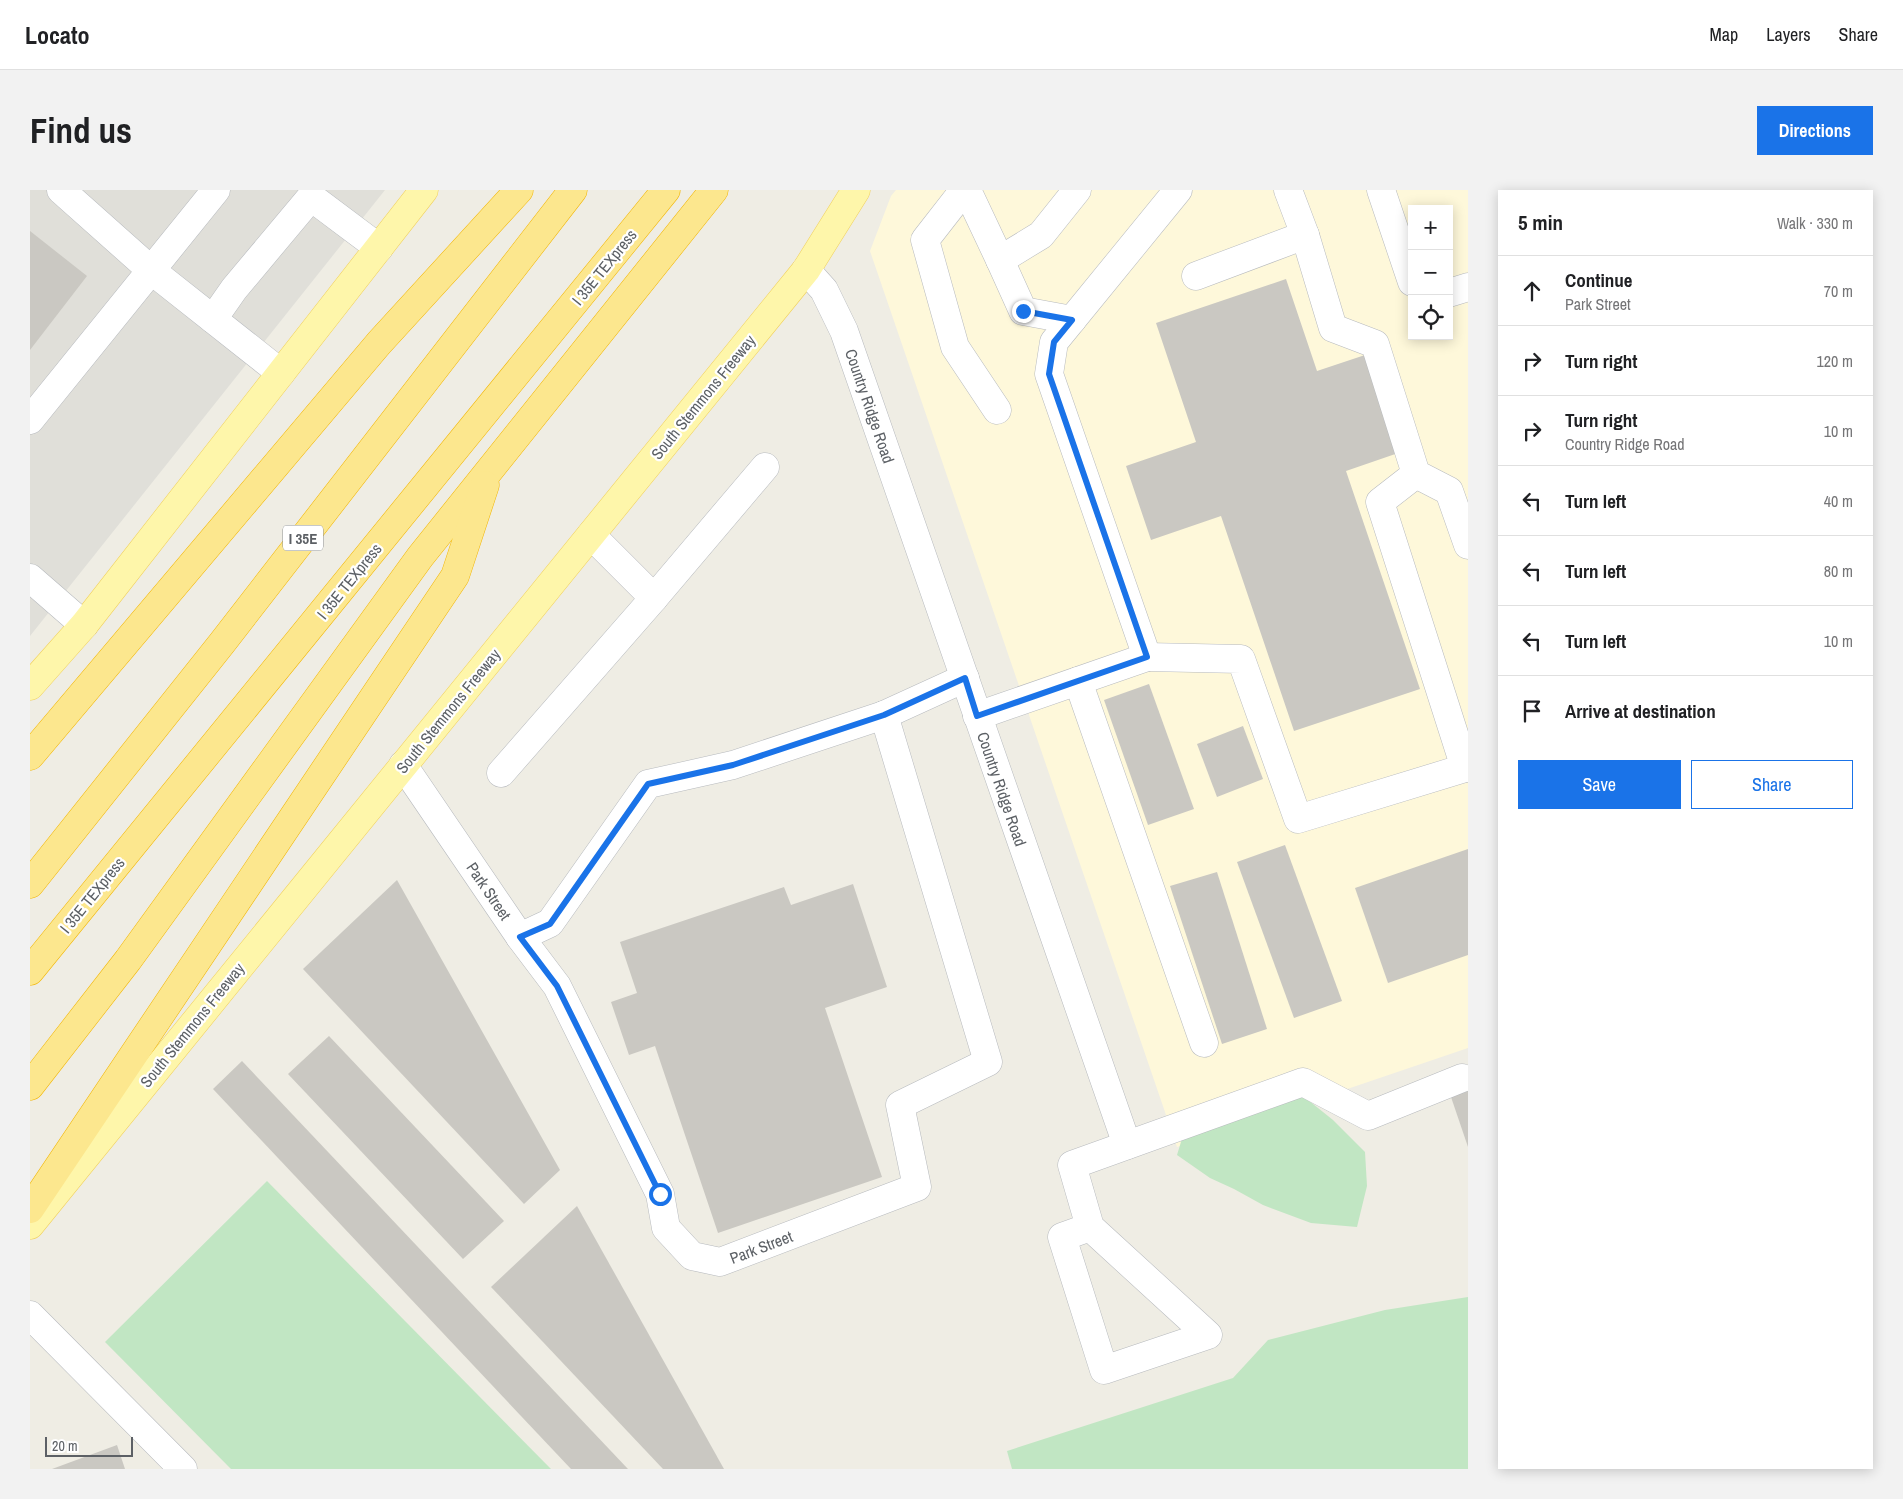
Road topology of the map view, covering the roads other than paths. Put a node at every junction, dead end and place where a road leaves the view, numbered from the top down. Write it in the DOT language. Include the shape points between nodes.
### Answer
graph roads {
  1 [pos="61,190"];
  2 [pos="216,190"];
  3 [pos="424,190"];
  4 [pos="519,190"];
  5 [pos="573,190"];
  6 [pos="666,190"];
  7 [pos="714,190"];
  8 [pos="856,190"];
  9 [pos="966,190"];
  10 [pos="1076,190"];
  11 [pos="1178,190"];
  12 [pos="1288,190"];
  13 [pos="1381,190"];
  14 [pos="307,193"];
  15 [pos="1305,235"];
  16 [pos="379,248"];
  17 [pos="1000,260"];
  18 [pos="806,270"];
  19 [pos="1408,270"];
  20 [pos="152,271"];
  21 [pos="1196,276"];
  22 [pos="1468,287"];
  23 [pos="1453,292"];
  24 [pos="213,319"];
  25 [pos="1072,320"];
  26 [pos="281,373"];
  27 [pos="997,410"];
  28 [pos="30,420"];
  29 [pos="491,467"];
  30 [pos="765,467"];
  31 [pos="1416,474"];
  32 [pos="591,535"];
  33 [pos="1468,545"];
  34 [pos="30,578"];
  35 [pos="654,598"];
  36 [pos="84,625"];
  37 [pos="1147,657"];
  38 [pos="965,678"];
  39 [pos="1078,680"];
  40 [pos="30,686"];
  41 [pos="884,715"];
  42 [pos="977,716"];
  43 [pos="30,756"];
  44 [pos="403,765"];
  45 [pos="1467,768"];
  46 [pos="501,773"];
  47 [pos="30,884"];
  48 [pos="520,937"];
  49 [pos="30,971"];
  50 [pos="1204,1044"];
  51 [pos="1462,1078"];
  52 [pos="30,1086"];
  53 [pos="1127,1146"];
  54 [pos="30,1209"];
  55 [pos="30,1226"];
  56 [pos="1090,1227"];
  57 [pos="30,1315"];
  58 [pos="184,1469"];
  1 -- 20 [label="lane"];
  2 -- 20 [label="lane"];
  3 -- 16 [label="main road"];
  4 -- 43 [label="highway" via="379,343"];
  5 -- 47 [label="highway, I 35E" via="222,643"];
  6 -- 49 [label="highway, I 35E TEXpress"];
  7 -- 29 [label="highway"];
  8 -- 18 [label="main road, South Stemmons Freeway"];
  9 -- 17 [label="lane"];
  9 -- 27 [label="lane" via="925,240 955,347"];
  10 -- 17 [label="lane" via="1041,235"];
  11 -- 25 [label="lane"];
  12 -- 15 [label="lane"];
  13 -- 19 [label="lane"];
  14 -- 16 [label="lane"];
  14 -- 24 [label="lane"];
  15 -- 21 [label="lane"];
  15 -- 31 [label="lane" via="1334,328 1375,344"];
  16 -- 26 [label="main road"];
  17 -- 25 [label="lane" via="1023,311"];
  18 -- 32 [label="main road, South Stemmons Freeway"];
  18 -- 38 [label="lane, Country Ridge Road" via="824,290 844,331"];
  20 -- 24 [label="lane"];
  20 -- 28 [label="lane"];
  22 -- 23 [label="lane"];
  24 -- 26 [label="lane"];
  25 -- 37 [label="lane" via="1054,342 1049,374"];
  26 -- 36 [label="main road"];
  29 -- 52 [label="highway" via="420,557 128,960"];
  29 -- 54 [label="highway" via="455,576"];
  30 -- 35 [label="lane"];
  31 -- 33 [label="lane" via="1449,491"];
  31 -- 45 [label="lane" via="1380,502"];
  32 -- 35 [label="lane"];
  32 -- 44 [label="main road, South Stemmons Freeway"];
  34 -- 36 [label="lane"];
  35 -- 46 [label="lane"];
  36 -- 40 [label="main road"];
  37 -- 39 [label="lane"];
  37 -- 45 [label="lane" via="1241,659 1298,819"];
  38 -- 41 [label="lane"];
  38 -- 42 [label="lane, Country Ridge Road"];
  39 -- 42 [label="lane"];
  39 -- 50 [label="lane"];
  41 -- 48 [label="lane" via="733,765 648,784 550,924"];
  41 -- 48 [label="lane, Park Street" via="988,1062 900,1105 917,1188 720,1262 692,1256 666,1228 660,1194 557,986"];
  42 -- 53 [label="lane, Country Ridge Road"];
  44 -- 48 [label="lane, Park Street"];
  44 -- 55 [label="main road, South Stemmons Freeway"];
  51 -- 53 [label="lane" via="1368,1116 1303,1082"];
  53 -- 56 [label="lane" via="1072,1166"];
  56 -- 56 [label="lane" via="1138,1272 1208,1335 1104,1370 1062,1238"];
  57 -- 58 [label="lane"];
}
